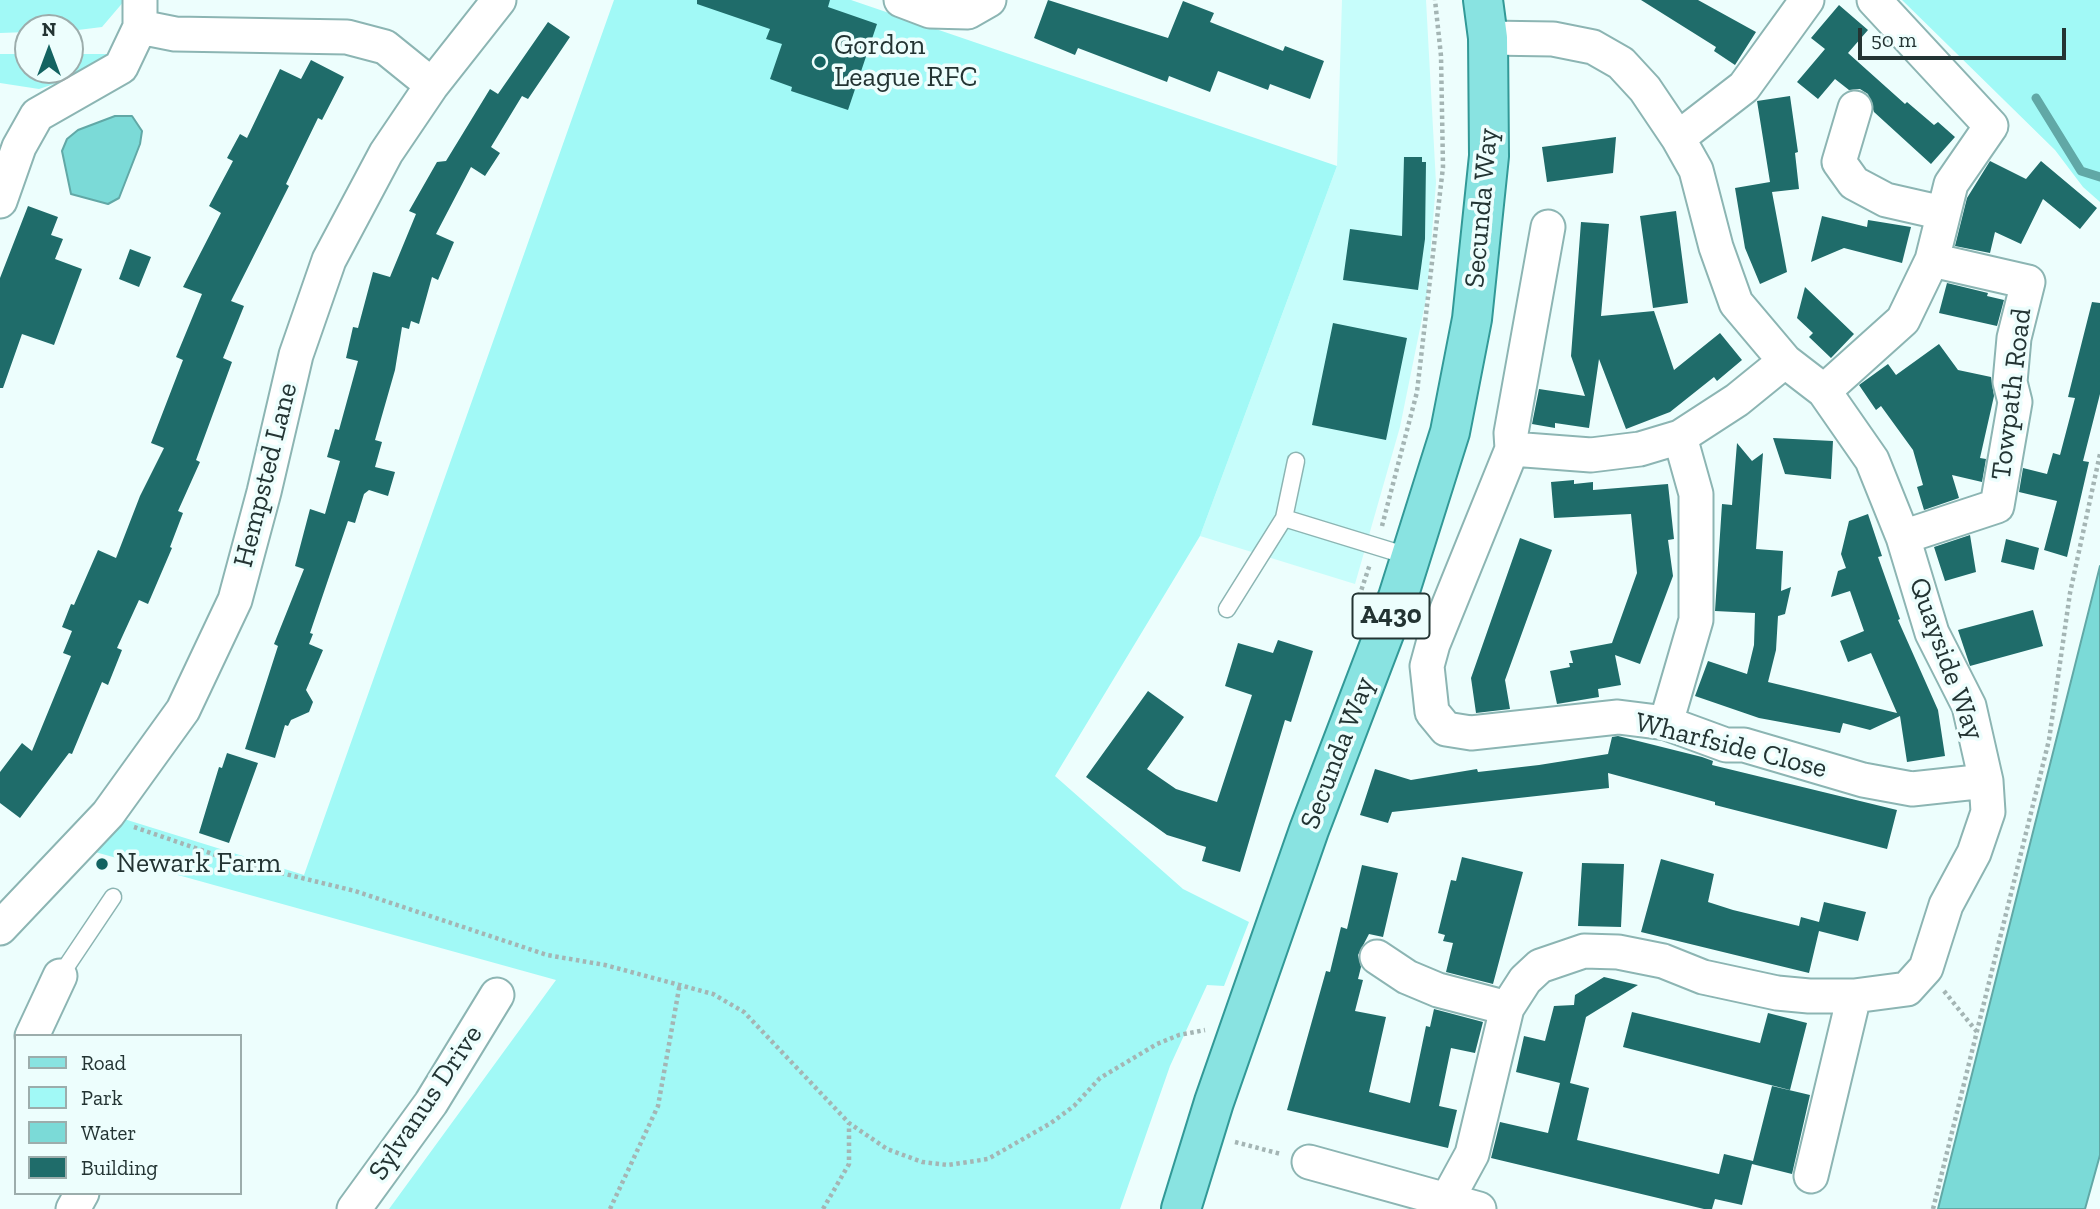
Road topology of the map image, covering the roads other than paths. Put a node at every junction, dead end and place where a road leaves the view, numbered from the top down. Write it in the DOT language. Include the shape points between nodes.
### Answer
graph roads {
  1 [pos="499,0"];
  2 [pos="901,0"];
  3 [pos="989,0"];
  4 [pos="1483,0"];
  5 [pos="1807,0"];
  6 [pos="1874,0"];
  7 [pos="140,13"];
  8 [pos="1488,38"];
  9 [pos="432,85"];
  10 [pos="1855,108"];
  11 [pos="1678,138"];
  12 [pos="0,201"];
  13 [pos="1943,213"];
  14 [pos="1548,227"];
  15 [pos="1932,260"];
  16 [pos="1785,361"];
  17 [pos="1824,391"];
  18 [pos="1679,437"];
  19 [pos="1512,449"];
  20 [pos="1296,461"];
  21 [pos="1284,518"];
  22 [pos="1903,537"];
  23 [pos="1393,552"];
  24 [pos="1227,609"];
  25 [pos="1666,723"];
  26 [pos="1986,781"];
  27 [pos="113,897"];
  28 [pos="0,928"];
  29 [pos="1377,957"];
  30 [pos="60,976"];
  31 [pos="497,995"];
  32 [pos="1853,996"];
  33 [pos="1507,1008"];
  34 [pos="38,1033"];
  35 [pos="1309,1162"];
  36 [pos="1811,1176"];
  37 [pos="1444,1205"];
  38 [pos="354,1209"];
  39 [pos="1181,1209"];
  40 [pos="1479,1209"];
  1 -- 9 [label="street, Hempsted Lane"];
  2 -- 3 [label="street" via="930,12 968,12"];
  4 -- 8 [label="main road, Secunda Way / A430"];
  5 -- 11 [label="street" via="1744,87"];
  6 -- 13 [label="street" via="1991,126 1951,184"];
  7 -- 9 [label="street" via="175,34 347,37 385,47"];
  7 -- 12 [label="street" via="121,67 37,115 19,147"];
  8 -- 11 [label="street, Quayside Way" via="1553,39 1593,47 1621,63"];
  8 -- 23 [label="main road, Secunda Way / A430" via="1489,156 1472,319 1450,432"];
  9 -- 28 [label="street, Hempsted Lane" via="386,153 328,260 296,355 235,600 183,710 104,818"];
  10 -- 13 [label="street" via="1839,162 1854,183 1886,200"];
  11 -- 16 [label="street, Quayside Way" via="1696,170 1736,303"];
  13 -- 15 [label="street"];
  14 -- 19 [label="street, Wharfside Close" via="1511,433"];
  15 -- 17 [label="street" via="1903,320"];
  15 -- 22 [label="street, Towpath Road" via="2028,282 2014,338 2010,382 2015,402 1997,506"];
  16 -- 17 [label="street, Quayside Way"];
  16 -- 18 [label="street" via="1737,400"];
  17 -- 22 [label="street, Quayside Way" via="1872,460"];
  18 -- 19 [label="street" via="1640,449 1591,455"];
  18 -- 25 [label="street" via="1696,494 1696,620"];
  19 -- 25 [label="street, Wharfside Close" via="1433,644 1427,666 1432,712 1446,729 1471,733 1618,717"];
  20 -- 21 [label="lane"];
  21 -- 23 [label="lane"];
  21 -- 24 [label="lane"];
  22 -- 26 [label="street, Quayside Way" via="1932,633 1969,706"];
  23 -- 39 [label="main road, Secunda Way / A430" via="1309,830"];
  25 -- 26 [label="street, Wharfside Close" via="1726,745 1744,745 1888,785 1912,789"];
  26 -- 32 [label="street, Quayside Way" via="1988,812 1974,853 1946,905 1926,968 1907,989"];
  27 -- 30 [label="lane"];
  29 -- 33 [label="street" via="1407,977"];
  30 -- 34 [label="street"];
  31 -- 38 [label="street, Sylvanus Drive" via="431,1103"];
  32 -- 33 [label="street" via="1777,993 1703,977 1662,961 1584,951 1540,966"];
  32 -- 36 [label="street"];
  33 -- 37 [label="street" via="1472,1154"];
  35 -- 37 [label="street"];
  37 -- 40 [label="street"];
}
